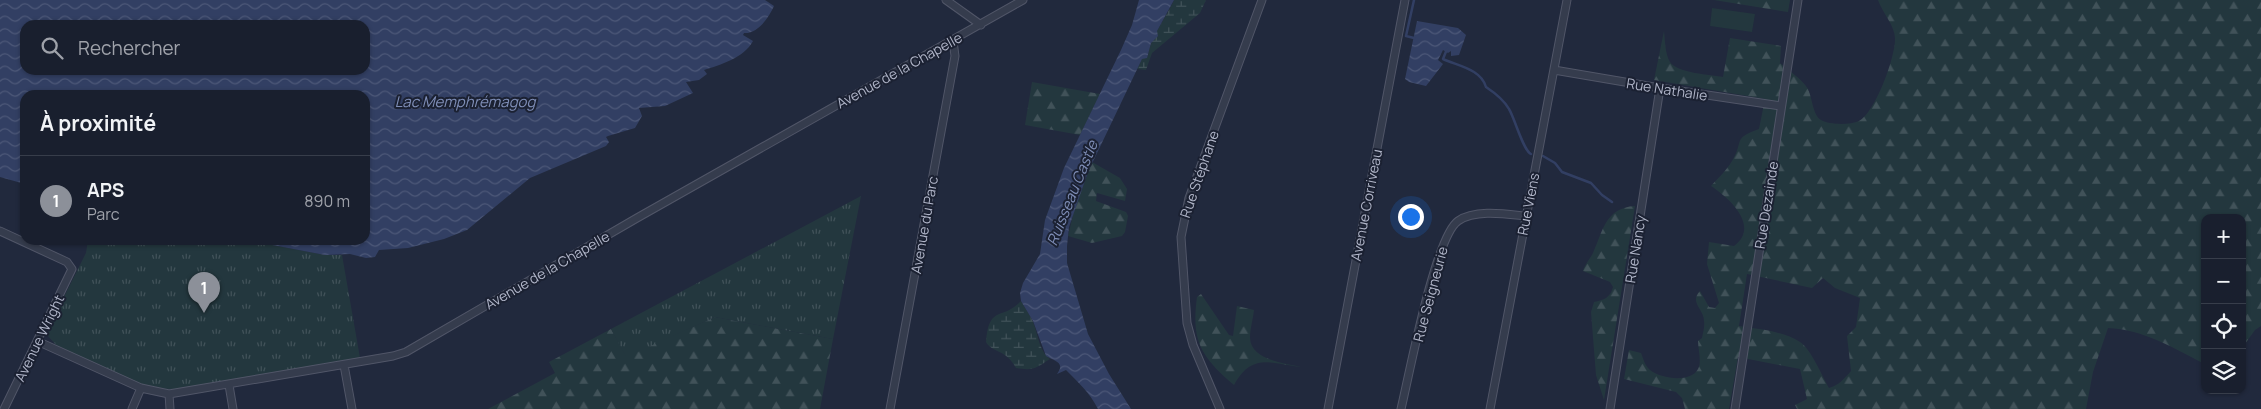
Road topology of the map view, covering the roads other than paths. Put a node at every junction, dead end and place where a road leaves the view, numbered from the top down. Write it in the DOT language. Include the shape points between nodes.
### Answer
graph roads {
  1 [pos="946,0"];
  2 [pos="1021,0"];
  3 [pos="1262,0"];
  4 [pos="1404,0"];
  5 [pos="1567,0"];
  6 [pos="1798,0"];
  7 [pos="981,25"];
  8 [pos="953,41"];
  9 [pos="1554,70"];
  10 [pos="1660,88"];
  11 [pos="1782,106"];
  12 [pos="1525,216"];
  13 [pos="0,231"];
  14 [pos="20,240"];
  15 [pos="30,245"];
  16 [pos="37,341"];
  17 [pos="344,365"];
  18 [pos="229,385"];
  19 [pos="141,388"];
  20 [pos="169,394"];
  21 [pos="4,409"];
  22 [pos="132,409"];
  23 [pos="170,409"];
  24 [pos="233,409"];
  25 [pos="352,409"];
  26 [pos="890,409"];
  27 [pos="1220,409"];
  28 [pos="1328,409"];
  29 [pos="1401,409"];
  30 [pos="1490,409"];
  31 [pos="1610,409"];
  32 [pos="1735,409"];
  1 -- 7 [label="street"];
  2 -- 7 [label="street, Avenue de la Chapelle"];
  3 -- 27 [label="street, Rue Stéphane" via="1182,224 1187,323"];
  4 -- 28 [label="street, Avenue Corriveau"];
  5 -- 9 [label="street, Rue Viens"];
  6 -- 11 [label="street, Rue Dezainde"];
  7 -- 8 [label="street, Avenue de la Chapelle"];
  8 -- 17 [label="street, Avenue de la Chapelle" via="670,199 411,350"];
  8 -- 26 [label="street, Avenue du Parc" via="955,56"];
  9 -- 10 [label="street, Rue Nathalie"];
  9 -- 12 [label="street, Rue Viens"];
  10 -- 11 [label="street, Rue Nathalie"];
  10 -- 31 [label="street, Rue Nancy"];
  11 -- 32 [label="street, Rue Dezainde"];
  12 -- 29 [label="street, Rue Seigneurie" via="1470,216 1450,228 1433,274"];
  12 -- 30 [label="street, Rue Viens"];
  13 -- 14 [label="street, Avenue Wright"];
  15 -- 16 [label="street, Avenue Wright" via="72,266"];
  16 -- 19 [label="street, Avenue de la Chapelle"];
  16 -- 21 [label="street, Avenue Wright"];
  17 -- 18 [label="street, Avenue de la Chapelle"];
  17 -- 25 [label="street"];
  18 -- 20 [label="street, Avenue de la Chapelle"];
  18 -- 24 [label="street"];
  19 -- 20 [label="street, Avenue de la Chapelle"];
  19 -- 22 [label="street"];
  20 -- 23 [label="street"];
}
